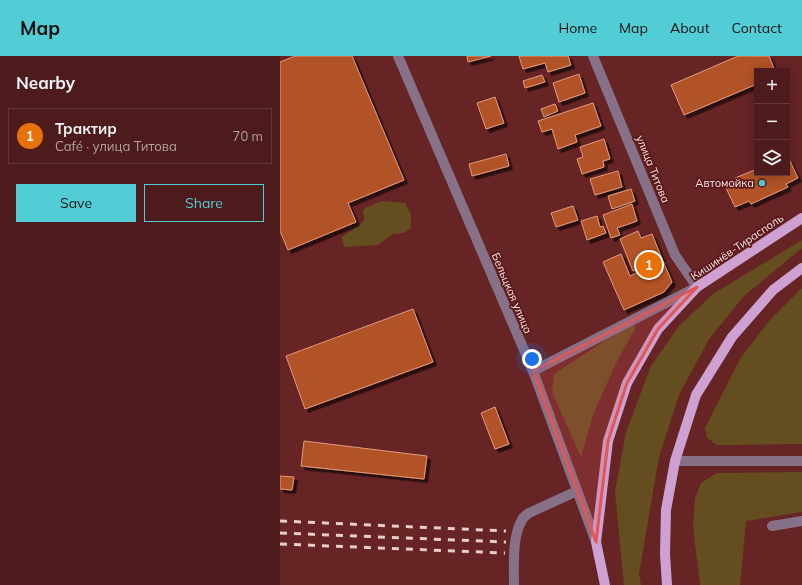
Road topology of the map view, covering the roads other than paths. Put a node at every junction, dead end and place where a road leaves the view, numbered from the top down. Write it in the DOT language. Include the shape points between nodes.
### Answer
graph roads {
  1 [pos="398,56"];
  2 [pos="593,56"];
  3 [pos="802,218"];
  4 [pos="802,268"];
  5 [pos="697,287"];
  6 [pos="533,371"];
  7 [pos="674,461"];
  8 [pos="802,461"];
  9 [pos="577,491"];
  10 [pos="802,521"];
  11 [pos="772,526"];
  12 [pos="596,542"];
  13 [pos="514,585"];
  14 [pos="605,585"];
  15 [pos="667,585"];
  1 -- 6 [label="street, Бельцкая улица"];
  2 -- 5 [label="street, улица Титова" via="675,254"];
  3 -- 5 [label="main road, Кишинёв-Тирасполь"];
  4 -- 7 [label="main road" via="773,290 732,337 696,395"];
  5 -- 6 [label="street"];
  5 -- 12 [label="main road, Кишинёв-Тирасполь" via="658,329 627,383 608,441"];
  6 -- 9 [label="street, Бельцкая улица"];
  7 -- 8 [label="street"];
  7 -- 15 [label="main road" via="666,510"];
  9 -- 12 [label="street, Бельцкая улица"];
  9 -- 13 [label="street" via="523,518 515,549"];
  10 -- 11 [label="street"];
  12 -- 14 [label="main road, Кишинёв-Тирасполь"];
}
